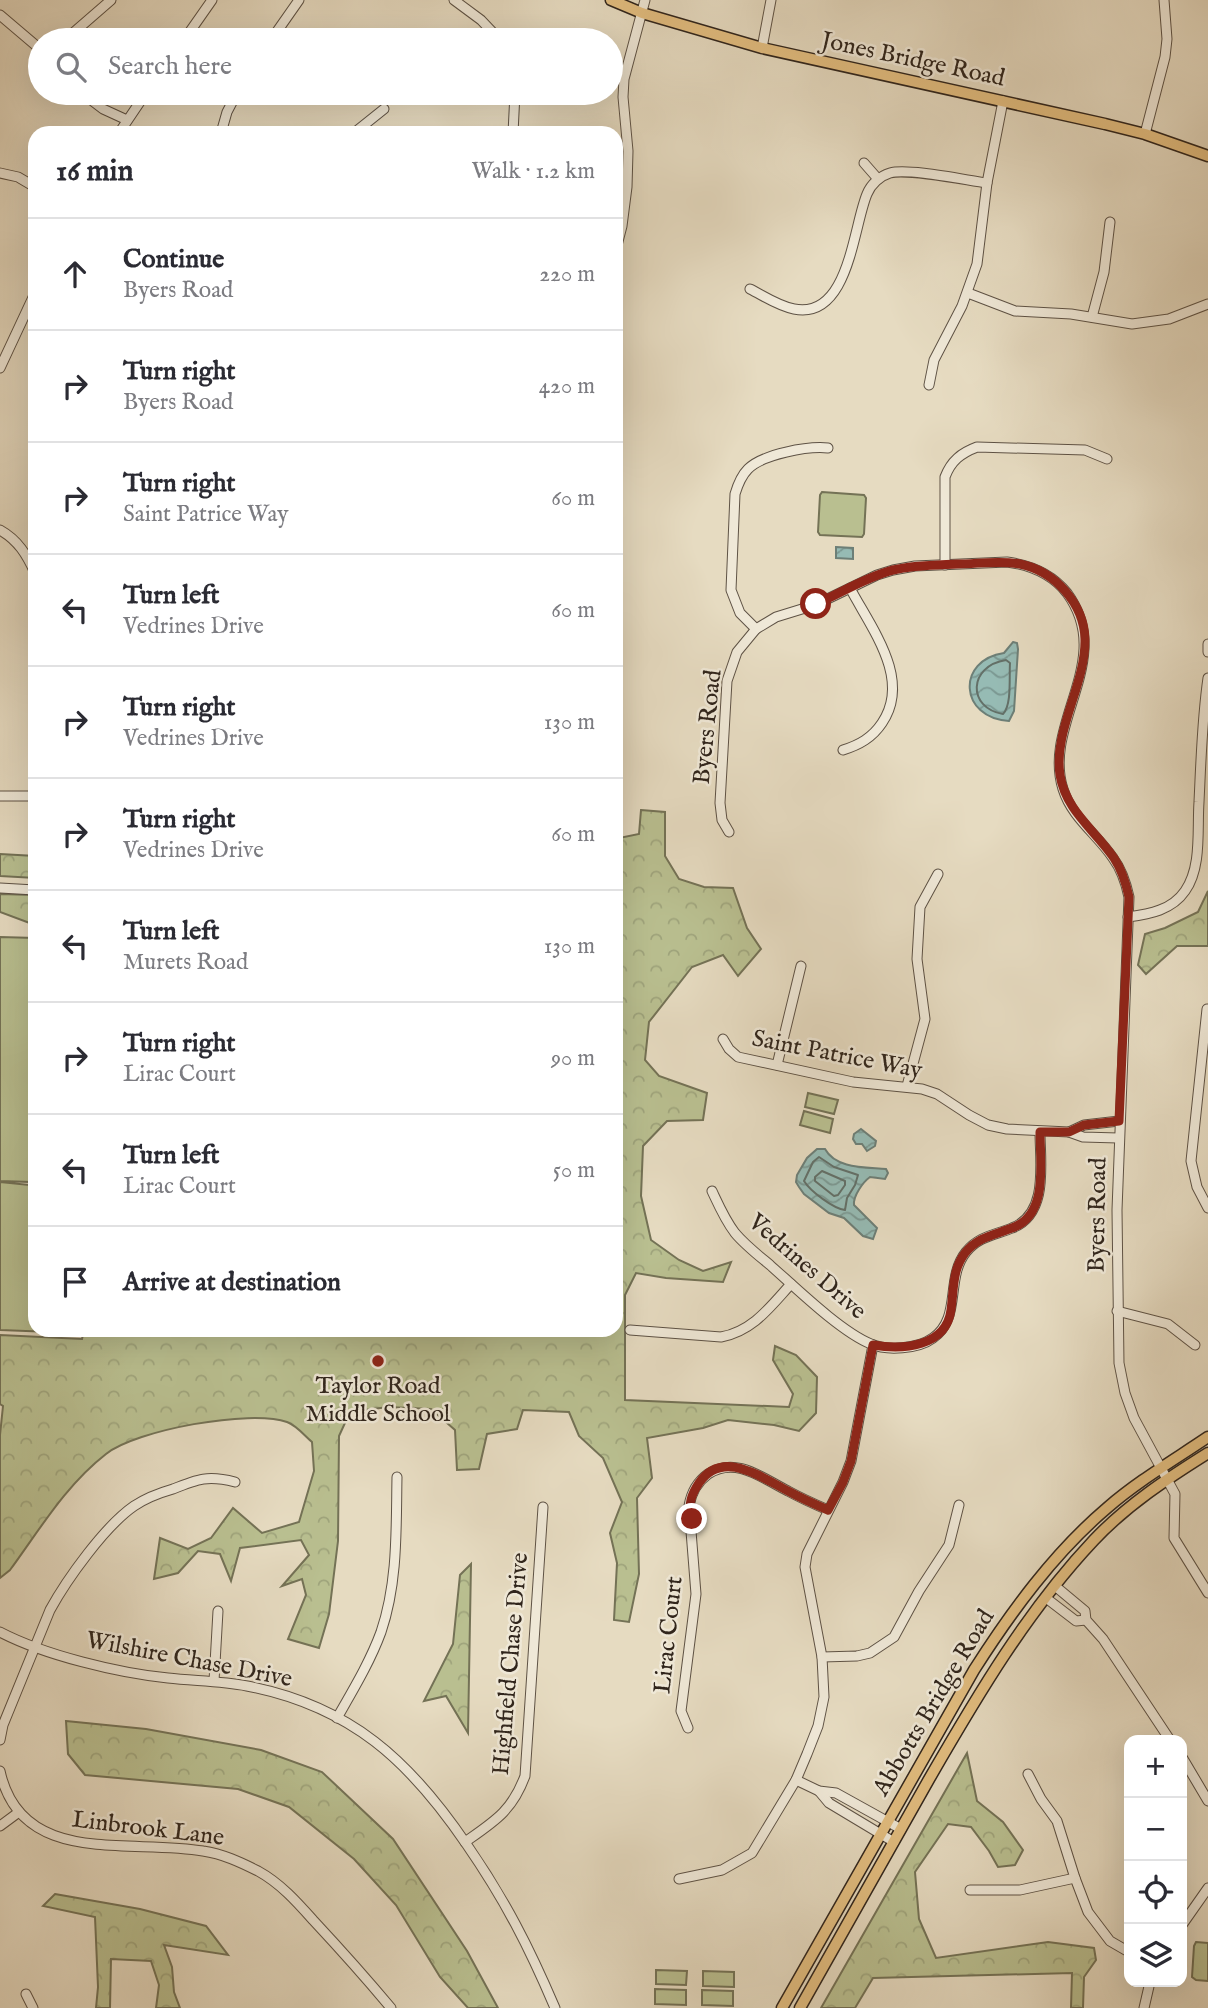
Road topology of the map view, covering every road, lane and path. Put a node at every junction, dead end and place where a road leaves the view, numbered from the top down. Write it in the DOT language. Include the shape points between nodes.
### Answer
graph roads {
  1 [pos="111,0"];
  2 [pos="212,0"];
  3 [pos="299,0"];
  4 [pos="454,0"];
  5 [pos="611,0"];
  6 [pos="645,0"];
  7 [pos="771,0"];
  8 [pos="1164,0"];
  9 [pos="642,13"];
  10 [pos="0,15"];
  11 [pos="79,28"];
  12 [pos="192,28"];
  13 [pos="279,28"];
  14 [pos="489,28"];
  15 [pos="28,39"];
  16 [pos="762,48"];
  17 [pos="623,97"];
  18 [pos="623,97"];
  19 [pos="1003,101"];
  20 [pos="98,105"];
  21 [pos="138,105"];
  22 [pos="231,105"];
  23 [pos="514,105"];
  24 [pos="384,109"];
  25 [pos="127,120"];
  26 [pos="123,126"];
  27 [pos="223,126"];
  28 [pos="363,126"];
  29 [pos="513,126"];
  30 [pos="1145,134"];
  31 [pos="1208,156"];
  32 [pos="864,163"];
  33 [pos="0,173"];
  34 [pos="878,179"];
  35 [pos="28,183"];
  36 [pos="986,183"];
  37 [pos="623,218"];
  38 [pos="1110,222"];
  39 [pos="750,289"];
  40 [pos="968,293"];
  41 [pos="1208,304"];
  42 [pos="28,308"];
  43 [pos="1092,317"];
  44 [pos="0,368"];
  45 [pos="929,385"];
  46 [pos="828,448"];
  47 [pos="1107,458"];
  48 [pos="0,530"];
  49 [pos="28,560"];
  50 [pos="945,565"];
  51 [pos="850,589"];
  52 [pos="757,629"];
  53 [pos="1208,644"];
  54 [pos="1208,652"];
  55 [pos="1208,678"];
  56 [pos="843,750"];
  57 [pos="0,796"];
  58 [pos="28,796"];
  59 [pos="729,832"];
  60 [pos="939,874"];
  61 [pos="0,888"];
  62 [pos="28,890"];
  63 [pos="1128,918"];
  64 [pos="800,966"];
  65 [pos="1207,1009"];
  66 [pos="723,1039"];
  67 [pos="777,1065"];
  68 [pos="907,1086"];
  69 [pos="1119,1121"];
  70 [pos="1040,1132"];
  71 [pos="1069,1132"];
  72 [pos="1118,1138"];
  73 [pos="712,1191"];
  74 [pos="1208,1208"];
  75 [pos="791,1284"];
  76 [pos="1117,1311"];
  77 [pos="630,1330"];
  78 [pos="873,1345"];
  79 [pos="1195,1345"];
  80 [pos="1208,1437"];
  81 [pos="1208,1453"];
  82 [pos="1161,1468"];
  83 [pos="397,1477"];
  84 [pos="1168,1479"];
  85 [pos="235,1482"];
  86 [pos="959,1505"];
  87 [pos="543,1507"];
  88 [pos="828,1510"];
  89 [pos="1055,1586"];
  90 [pos="1208,1593"];
  91 [pos="1046,1598"];
  92 [pos="218,1611"];
  93 [pos="1086,1620"];
  94 [pos="0,1632"];
  95 [pos="34,1648"];
  96 [pos="822,1657"];
  97 [pos="214,1681"];
  98 [pos="337,1718"];
  99 [pos="688,1728"];
  100 [pos="1167,1735"];
  101 [pos="0,1740"];
  102 [pos="1187,1765"];
  103 [pos="0,1770"];
  104 [pos="1028,1774"];
  105 [pos="796,1780"];
  106 [pos="819,1791"];
  107 [pos="1208,1801"];
  108 [pos="19,1812"];
  109 [pos="888,1821"];
  110 [pos="0,1826"];
  111 [pos="901,1829"];
  112 [pos="880,1834"];
  113 [pos="465,1842"];
  114 [pos="894,1842"];
  115 [pos="1074,1878"];
  116 [pos="679,1879"];
  117 [pos="1208,1888"];
  118 [pos="970,1890"];
  119 [pos="1183,1924"];
  120 [pos="1124,1949"];
  121 [pos="1149,1987"];
  122 [pos="26,1994"];
  123 [pos="33,2008"];
  124 [pos="391,2008"];
  125 [pos="555,2008"];
  126 [pos="782,2008"];
  127 [pos="800,2008"];
  128 [pos="1144,2008"];
  1 -- 11 [label="street"];
  2 -- 12 [label="street"];
  3 -- 13 [label="street"];
  4 -- 14 [label="street"];
  5 -- 9 [label="main road, Jones Bridge Road"];
  6 -- 9 [label="street"];
  7 -- 16 [label="street"];
  8 -- 30 [label="street" via="1165,57"];
  9 -- 16 [label="main road, Jones Bridge Road"];
  9 -- 17 [label="street"];
  10 -- 15 [label="street"];
  16 -- 19 [label="main road, Jones Bridge Road"];
  18 -- 37 [label="street" via="628,150"];
  19 -- 30 [label="main road, Jones Bridge Road"];
  19 -- 36 [label="street"];
  20 -- 25 [label="street"];
  21 -- 25 [label="street"];
  22 -- 27 [label="street"];
  23 -- 29 [label="street"];
  24 -- 28 [label="street"];
  25 -- 26 [label="street"];
  30 -- 31 [label="main road, Jones Bridge Road"];
  32 -- 34 [label="street"];
  33 -- 35 [label="street"];
  34 -- 36 [label="street" via="905,172"];
  34 -- 39 [label="street" via="866,194 855,242 828,300 809,310 797,310"];
  36 -- 40 [label="street" via="977,264"];
  38 -- 43 [label="street"];
  40 -- 43 [label="street" via="1015,311"];
  40 -- 45 [label="street" via="934,360"];
  41 -- 43 [label="street" via="1147,323"];
  42 -- 44 [label="street"];
  46 -- 52 [label="street" via="813,447 762,460 738,483 731,590 740,613"];
  47 -- 50 [label="street" via="1085,450 977,447 964,452 948,467 945,477"];
  48 -- 49 [label="street" via="11,536"];
  50 -- 51 [label="street, Byers Road" via="893,570"];
  50 -- 63 [label="street, Byers Road" via="1007,562 1028,566 1049,576 1074,603 1082,620 1084,655 1059,771 1069,804 1124,876"];
  51 -- 52 [label="street, Byers Road" via="776,617"];
  51 -- 56 [label="street" via="888,660 893,689 889,710 878,729 860,744"];
  52 -- 59 [label="street, Byers Road" via="737,652 727,681 720,803"];
  53 -- 54 [label="street"];
  55 -- 63 [label="street" via="1191,880 1170,906"];
  57 -- 58 [label="street"];
  60 -- 68 [label="street" via="920,907 917,959 925,1019"];
  61 -- 62 [label="street"];
  63 -- 69 [label="street, Byers Road"];
  64 -- 67 [label="street"];
  65 -- 74 [label="street" via="1191,1161"];
  66 -- 67 [label="street, Saint Patrice Way" via="738,1057"];
  67 -- 68 [label="street, Saint Patrice Way" via="853,1082"];
  68 -- 70 [label="street, Saint Patrice Way" via="937,1094 988,1125"];
  69 -- 71 [label="street, Saint Patrice Way" via="1084,1125"];
  69 -- 72 [label="street, Byers Road"];
  70 -- 71 [label="street, Saint Patrice Way"];
  70 -- 78 [label="street, Vedrines Drive" via="1035,1208 1020,1224 985,1236 965,1253 955,1273 951,1311 942,1330 925,1343 896,1348"];
  71 -- 72 [label="street, Saint Patrice Way"];
  72 -- 76 [label="street, Byers Road"];
  73 -- 75 [label="street, Vedrines Drive" via="736,1234"];
  75 -- 77 [label="street" via="756,1322 733,1335"];
  75 -- 78 [label="street, Vedrines Drive"];
  76 -- 79 [label="street" via="1168,1324"];
  76 -- 82 [label="street, Byers Road" via="1125,1393"];
  78 -- 88 [label="street" via="851,1461"];
  80 -- 82 [label="main road, Abbotts Bridge Road"];
  81 -- 84 [label="main road, Abbotts Bridge Road"];
  82 -- 84 [label="street, Byers Road"];
  82 -- 109 [label="main road, Abbotts Bridge Road" via="1105,1509 1008,1618"];
  83 -- 98 [label="street" via="395,1566 388,1609 372,1653"];
  84 -- 89 [label="main road, Abbotts Bridge Road" via="1104,1530"];
  84 -- 90 [label="street, Byers Road" via="1175,1494 1174,1538"];
  85 -- 95 [label="street" via="203,1478 150,1497 124,1513 58,1595"];
  86 -- 96 [label="street" via="949,1545 894,1637 870,1653"];
  87 -- 113 [label="street, Highfield Chase Drive" via="525,1776 506,1811"];
  88 -- 96 [label="street" via="805,1567"];
  88 -- 99 [label="street, Lirac Court" via="738,1467 723,1467 702,1479 691,1496 696,1594 681,1711"];
  89 -- 91 [label="main road, Abbotts Bridge Road"];
  89 -- 93 [label="street" via="1081,1606"];
  91 -- 93 [label="street" via="1076,1621"];
  91 -- 111 [label="main road, Abbotts Bridge Road" via="969,1709"];
  92 -- 97 [label="street"];
  93 -- 100 [label="street"];
  94 -- 95 [label="street, Wilshire Chase Drive"];
  95 -- 97 [label="street, Wilshire Chase Drive" via="138,1674"];
  95 -- 101 [label="street"];
  96 -- 105 [label="street" via="824,1697 818,1726"];
  97 -- 98 [label="street, Wilshire Chase Drive" via="280,1694"];
  98 -- 113 [label="street, Wilshire Chase Drive" via="409,1770"];
  102 -- 107 [label="street"];
  103 -- 108 [label="street, Linbrook Lane"];
  104 -- 115 [label="street" via="1057,1821"];
  105 -- 106 [label="street"];
  105 -- 116 [label="street" via="752,1853 722,1870"];
  106 -- 109 [label="street" via="836,1793"];
  106 -- 112 [label="street" via="829,1803"];
  108 -- 110 [label="street"];
  108 -- 124 [label="street, Linbrook Lane" via="39,1829 65,1840 201,1850 262,1873 291,1896"];
  109 -- 111 [label="street"];
  109 -- 112 [label="main road, Abbotts Bridge Road"];
  111 -- 114 [label="main road, Abbotts Bridge Road"];
  112 -- 114 [label="street"];
  112 -- 126 [label="main road, Abbotts Bridge Road"];
  113 -- 125 [label="street, Wilshire Chase Drive" via="520,1930"];
  114 -- 127 [label="main road, Abbotts Bridge Road"];
  115 -- 118 [label="street" via="1020,1890"];
  115 -- 120 [label="street" via="1088,1912 1110,1941"];
  117 -- 119 [label="street"];
  121 -- 128 [label="street"];
  122 -- 123 [label="street"];
}
